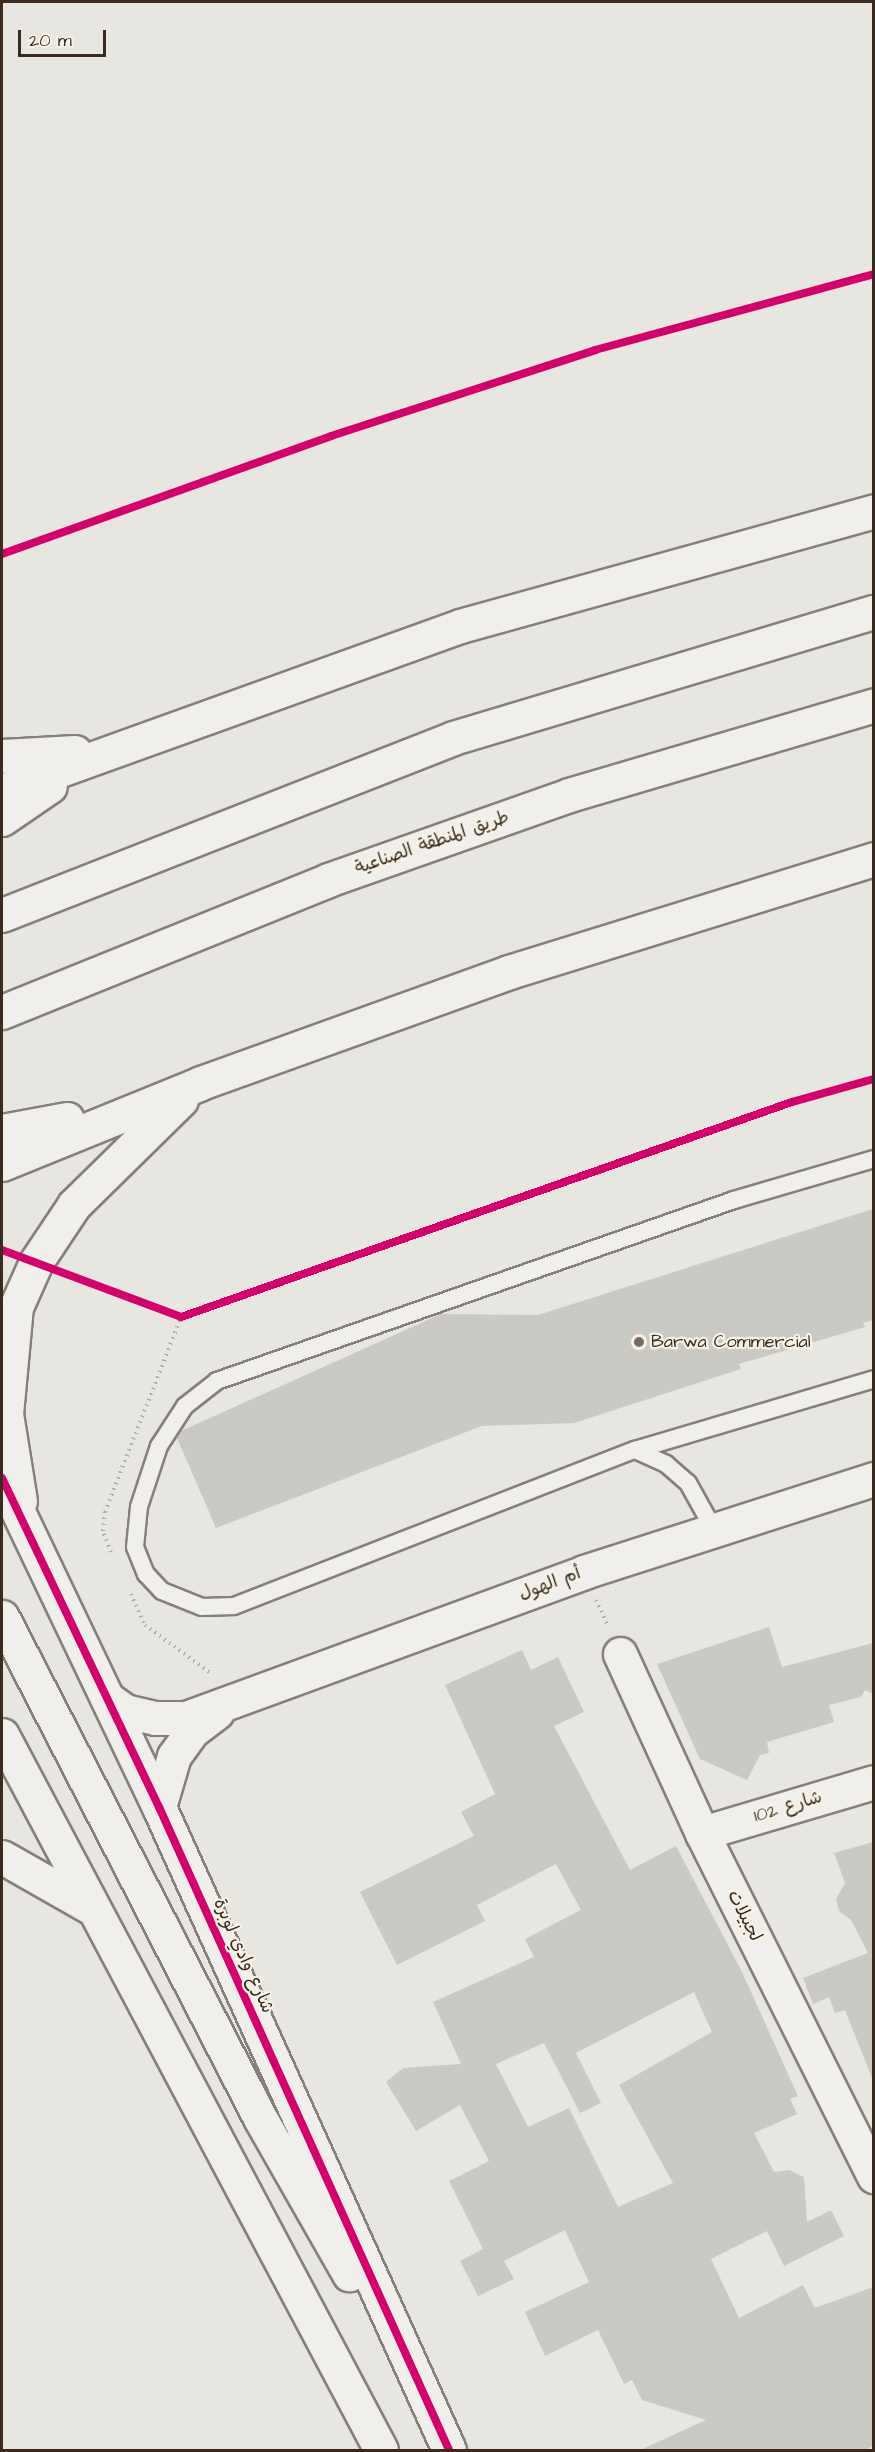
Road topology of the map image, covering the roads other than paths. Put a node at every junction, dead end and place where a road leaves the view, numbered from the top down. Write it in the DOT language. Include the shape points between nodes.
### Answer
graph roads {
  1 [pos="873,511"];
  2 [pos="873,612"];
  3 [pos="873,705"];
  4 [pos="101,751"];
  5 [pos="2,756"];
  6 [pos="2,791"];
  7 [pos="2,819"];
  8 [pos="873,859"];
  9 [pos="2,915"];
  10 [pos="2,1012"];
  11 [pos="201,1083"];
  12 [pos="2,1131"];
  13 [pos="873,1159"];
  14 [pos="2,1164"];
  15 [pos="873,1379"];
  16 [pos="636,1450"];
  17 [pos="2,1478"];
  18 [pos="873,1479"];
  19 [pos="24,1521"];
  20 [pos="713,1528"];
  21 [pos="2,1617"];
  22 [pos="620,1654"];
  23 [pos="107,1698"];
  24 [pos="231,1702"];
  25 [pos="2,1735"];
  26 [pos="873,1782"];
  27 [pos="159,1807"];
  28 [pos="702,1833"];
  29 [pos="2,1857"];
  30 [pos="90,1907"];
  31 [pos="873,2176"];
  32 [pos="430,2413"];
  33 [pos="375,2442"];
  34 [pos="449,2451"];
  1 -- 4 [label="main road" via="460,626"];
  2 -- 9 [label="main road" via="453,738"];
  3 -- 10 [label="main road, طريق المنطقة الصناعية" via="569,795 327,880"];
  4 -- 5 [label="main road"];
  4 -- 6 [label="main road"];
  4 -- 7 [label="main road"];
  8 -- 11 [label="main road" via="509,972"];
  11 -- 12 [label="main road" via="33,1129"];
  11 -- 14 [label="main road"];
  11 -- 19 [label="main road" via="74,1204 40,1253 16,1308 6,1414"];
  13 -- 16 [label="lane" via="734,1200 217,1381 185,1406 159,1446 139,1507 135,1547 146,1574 162,1591 202,1607 234,1606"];
  15 -- 16 [label="lane"];
  16 -- 20 [label="lane" via="666,1464 688,1483"];
  17 -- 19 [label="main road, شارع وادي لوبرة"];
  18 -- 20 [label="main road, أم الهول"];
  19 -- 23 [label="main road, شارع وادي لوبرة"];
  20 -- 24 [label="main road, أم الهول"];
  21 -- 32 [label="main road" via="260,2118"];
  22 -- 28 [label="main road, لجبيلات"];
  23 -- 24 [label="main road, أم الهول" via="125,1711 155,1718 186,1718"];
  23 -- 27 [label="main road, شارع وادي لوبرة"];
  24 -- 27 [label="main road, أم الهول" via="192,1731 174,1756"];
  25 -- 30 [label="main road"];
  26 -- 28 [label="main road, شارع 102"];
  27 -- 32 [label="main road, شارع وادي لوبرة"];
  28 -- 31 [label="main road, لجبيلات"];
  29 -- 30 [label="main road"];
  30 -- 33 [label="main road"];
  32 -- 34 [label="main road, شارع وادي لوبرة"];
}
